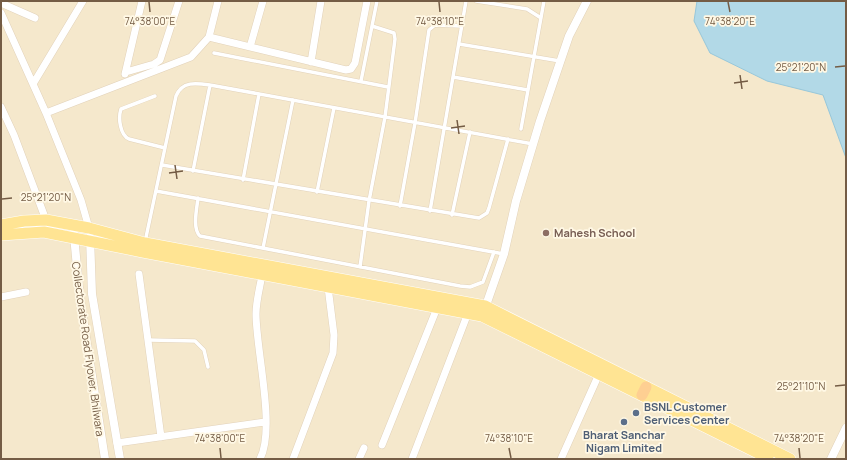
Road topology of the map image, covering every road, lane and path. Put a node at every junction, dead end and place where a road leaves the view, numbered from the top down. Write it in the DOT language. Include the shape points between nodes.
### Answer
graph roads {
  1 [pos="83,1"];
  2 [pos="142,1"];
  3 [pos="179,1"];
  4 [pos="218,1"];
  5 [pos="263,1"];
  6 [pos="321,1"];
  7 [pos="367,1"];
  8 [pos="377,1"];
  9 [pos="466,1"];
  10 [pos="476,1"];
  11 [pos="544,1"];
  12 [pos="587,1"];
  13 [pos="1,3"];
  14 [pos="2,16"];
  15 [pos="35,18"];
  16 [pos="541,18"];
  17 [pos="372,26"];
  18 [pos="462,26"];
  19 [pos="209,37"];
  20 [pos="459,44"];
  21 [pos="250,47"];
  22 [pos="214,53"];
  23 [pos="534,56"];
  24 [pos="560,61"];
  25 [pos="311,62"];
  26 [pos="126,72"];
  27 [pos="453,77"];
  28 [pos="123,82"];
  29 [pos="361,82"];
  30 [pos="32,84"];
  31 [pos="210,85"];
  32 [pos="388,87"];
  33 [pos="528,90"];
  34 [pos="259,94"];
  35 [pos="155,96"];
  36 [pos="293,100"];
  37 [pos="1,107"];
  38 [pos="334,108"];
  39 [pos="46,113"];
  40 [pos="385,117"];
  41 [pos="415,122"];
  42 [pos="445,128"];
  43 [pos="521,129"];
  44 [pos="470,132"];
  45 [pos="508,139"];
  46 [pos="533,144"];
  47 [pos="165,148"];
  48 [pos="162,165"];
  49 [pos="193,171"];
  50 [pos="243,180"];
  51 [pos="275,185"];
  52 [pos="156,191"];
  53 [pos="317,192"];
  54 [pos="198,198"];
  55 [pos="369,201"];
  56 [pos="400,206"];
  57 [pos="269,211"];
  58 [pos="430,211"];
  59 [pos="452,215"];
  60 [pos="46,220"];
  61 [pos="1,225"];
  62 [pos="73,225"];
  63 [pos="89,228"];
  64 [pos="366,229"];
  65 [pos="1,235"];
  66 [pos="73,238"];
  67 [pos="90,242"];
  68 [pos="144,248"];
  69 [pos="263,248"];
  70 [pos="494,252"];
  71 [pos="504,254"];
  72 [pos="360,267"];
  73 [pos="139,274"];
  74 [pos="262,275"];
  75 [pos="328,287"];
  76 [pos="26,292"];
  77 [pos="1,297"];
  78 [pos="437,308"];
  79 [pos="484,311"];
  80 [pos="468,313"];
  81 [pos="149,340"];
  82 [pos="208,367"];
  83 [pos="599,374"];
  84 [pos="644,391"];
  85 [pos="265,422"];
  86 [pos="846,428"];
  87 [pos="161,437"];
  88 [pos="117,444"];
  89 [pos="382,445"];
  90 [pos="364,448"];
  91 [pos="105,459"];
  92 [pos="120,459"];
  93 [pos="260,459"];
  94 [pos="293,459"];
  95 [pos="359,459"];
  96 [pos="412,459"];
  97 [pos="561,459"];
  98 [pos="771,459"];
  99 [pos="790,459"];
  100 [pos="831,459"];
  1 -- 30 [label="street"];
  2 -- 26 [label="street"];
  3 -- 26 [label="street" via="160,60"];
  4 -- 19 [label="street"];
  5 -- 21 [label="street"];
  6 -- 25 [label="street"];
  7 -- 25 [label="street" via="353,66 349,70 342,70"];
  8 -- 17 [label="lane"];
  9 -- 18 [label="lane"];
  10 -- 16 [label="lane" via="527,9"];
  11 -- 16 [label="lane"];
  12 -- 24 [label="street" via="569,36"];
  13 -- 15 [label="street"];
  14 -- 30 [label="street"];
  16 -- 23 [label="lane"];
  17 -- 29 [label="lane"];
  17 -- 32 [label="lane" via="395,35"];
  18 -- 20 [label="lane"];
  18 -- 41 [label="lane" via="435,25 429,30"];
  19 -- 21 [label="street"];
  19 -- 28 [label="street" via="185,60"];
  20 -- 23 [label="lane"];
  20 -- 27 [label="lane"];
  21 -- 25 [label="street"];
  22 -- 29 [label="lane"];
  23 -- 24 [label="lane"];
  23 -- 33 [label="lane"];
  24 -- 46 [label="street"];
  26 -- 28 [label="street"];
  27 -- 33 [label="lane"];
  27 -- 42 [label="lane"];
  28 -- 39 [label="street"];
  29 -- 32 [label="lane"];
  30 -- 39 [label="street"];
  31 -- 34 [label="lane"];
  31 -- 47 [label="lane" via="189,84 179,89"];
  31 -- 49 [label="lane"];
  32 -- 40 [label="lane"];
  33 -- 43 [label="lane"];
  34 -- 36 [label="lane"];
  34 -- 50 [label="lane"];
  35 -- 47 [label="lane" via="121,109 119,116 125,137"];
  36 -- 38 [label="lane"];
  36 -- 51 [label="lane"];
  37 -- 60 [label="street"];
  38 -- 40 [label="lane"];
  38 -- 53 [label="lane"];
  39 -- 63 [label="street" via="81,200"];
  40 -- 41 [label="lane"];
  40 -- 55 [label="lane"];
  41 -- 42 [label="lane"];
  41 -- 56 [label="lane"];
  42 -- 44 [label="lane"];
  42 -- 58 [label="lane"];
  44 -- 45 [label="lane"];
  44 -- 59 [label="lane"];
  45 -- 46 [label="lane"];
  45 -- 59 [label="lane" via="487,213 479,218"];
  46 -- 71 [label="street"];
  47 -- 48 [label="lane"];
  48 -- 49 [label="lane"];
  48 -- 52 [label="lane"];
  49 -- 50 [label="lane"];
  50 -- 51 [label="lane"];
  51 -- 53 [label="lane"];
  51 -- 57 [label="lane"];
  52 -- 54 [label="lane"];
  52 -- 68 [label="lane"];
  53 -- 55 [label="lane"];
  54 -- 57 [label="lane"];
  54 -- 69 [label="lane" via="196,225 200,236"];
  55 -- 56 [label="lane"];
  55 -- 64 [label="lane"];
  56 -- 58 [label="lane"];
  57 -- 64 [label="lane"];
  57 -- 69 [label="lane"];
  58 -- 59 [label="lane"];
  60 -- 61 [label="main road"];
  60 -- 62 [label="main road"];
  62 -- 63 [label="main road"];
  62 -- 66 [label="street, Collectorate Road Flyover, Bhilwara"];
  63 -- 67 [label="street"];
  63 -- 68 [label="main road"];
  64 -- 70 [label="lane"];
  64 -- 72 [label="lane"];
  65 -- 66 [label="main road" via="44,232"];
  66 -- 67 [label="main road"];
  66 -- 91 [label="street, Collectorate Road Flyover, Bhilwara"];
  67 -- 68 [label="main road"];
  67 -- 88 [label="street" via="92,294"];
  68 -- 74 [label="main road"];
  68 -- 79 [label="main road"];
  69 -- 72 [label="lane"];
  70 -- 71 [label="lane"];
  70 -- 72 [label="lane" via="483,282 470,287"];
  71 -- 79 [label="street"];
  73 -- 81 [label="street"];
  74 -- 75 [label="main road"];
  74 -- 85 [label="street" via="256,313"];
  75 -- 78 [label="main road"];
  75 -- 94 [label="street" via="334,335 333,353"];
  76 -- 77 [label="street"];
  78 -- 80 [label="main road"];
  78 -- 89 [label="street"];
  79 -- 80 [label="main road"];
  79 -- 83 [label="main road"];
  79 -- 84 [label="main road"];
  80 -- 96 [label="street"];
  81 -- 82 [label="lane" via="195,341 204,350"];
  81 -- 87 [label="street"];
  83 -- 84 [label="main road"];
  83 -- 97 [label="street"];
  84 -- 98 [label="main road"];
  84 -- 99 [label="main road"];
  85 -- 87 [label="street"];
  85 -- 93 [label="street" via="264,446"];
  86 -- 100 [label="street"];
  87 -- 88 [label="street"];
  88 -- 92 [label="street"];
  90 -- 95 [label="street"];
}
